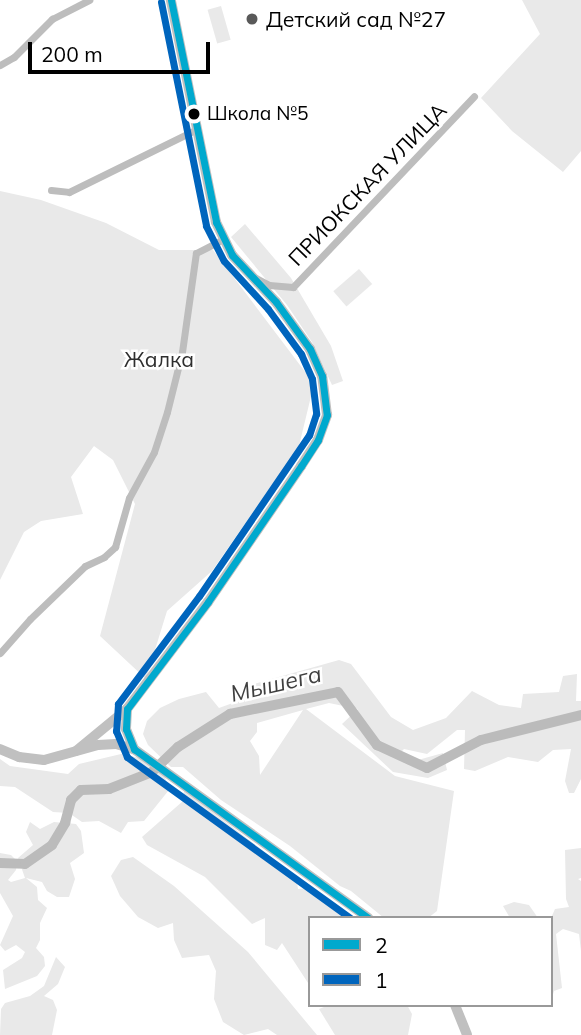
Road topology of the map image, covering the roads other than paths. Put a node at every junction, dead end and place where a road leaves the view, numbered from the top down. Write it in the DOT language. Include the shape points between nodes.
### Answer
graph roads {
  1 [pos="89,0"];
  2 [pos="171,0"];
  3 [pos="0,65"];
  4 [pos="474,96"];
  5 [pos="197,128"];
  6 [pos="51,190"];
  7 [pos="223,239"];
  8 [pos="244,270"];
  9 [pos="0,653"];
  10 [pos="127,709"];
  11 [pos="0,749"];
  12 [pos="134,749"];
  13 [pos="76,751"];
  14 [pos="365,916"];
  15 [pos="456,1007"];
  16 [pos="467,1035"];
  1 -- 3 [label="street" via="52,19"];
  2 -- 5 [label="street"];
  4 -- 8 [label="street, ПРИОКСКАЯ УЛИЦА" via="293,287 269,285"];
  5 -- 6 [label="street" via="69,192"];
  5 -- 7 [label="street" via="211,204"];
  7 -- 8 [label="street"];
  7 -- 9 [label="street" via="196,253 182,352 167,412 154,452 129,498 115,547 85,566"];
  8 -- 10 [label="street" via="276,302 310,349 322,376 327,415 302,466"];
  10 -- 12 [label="street" via="126,729"];
  10 -- 13 [label="street"];
  11 -- 13 [label="street" via="36,760"];
  12 -- 13 [label="street" via="107,744"];
  12 -- 14 [label="street"];
  15 -- 16 [label="street"];
}
